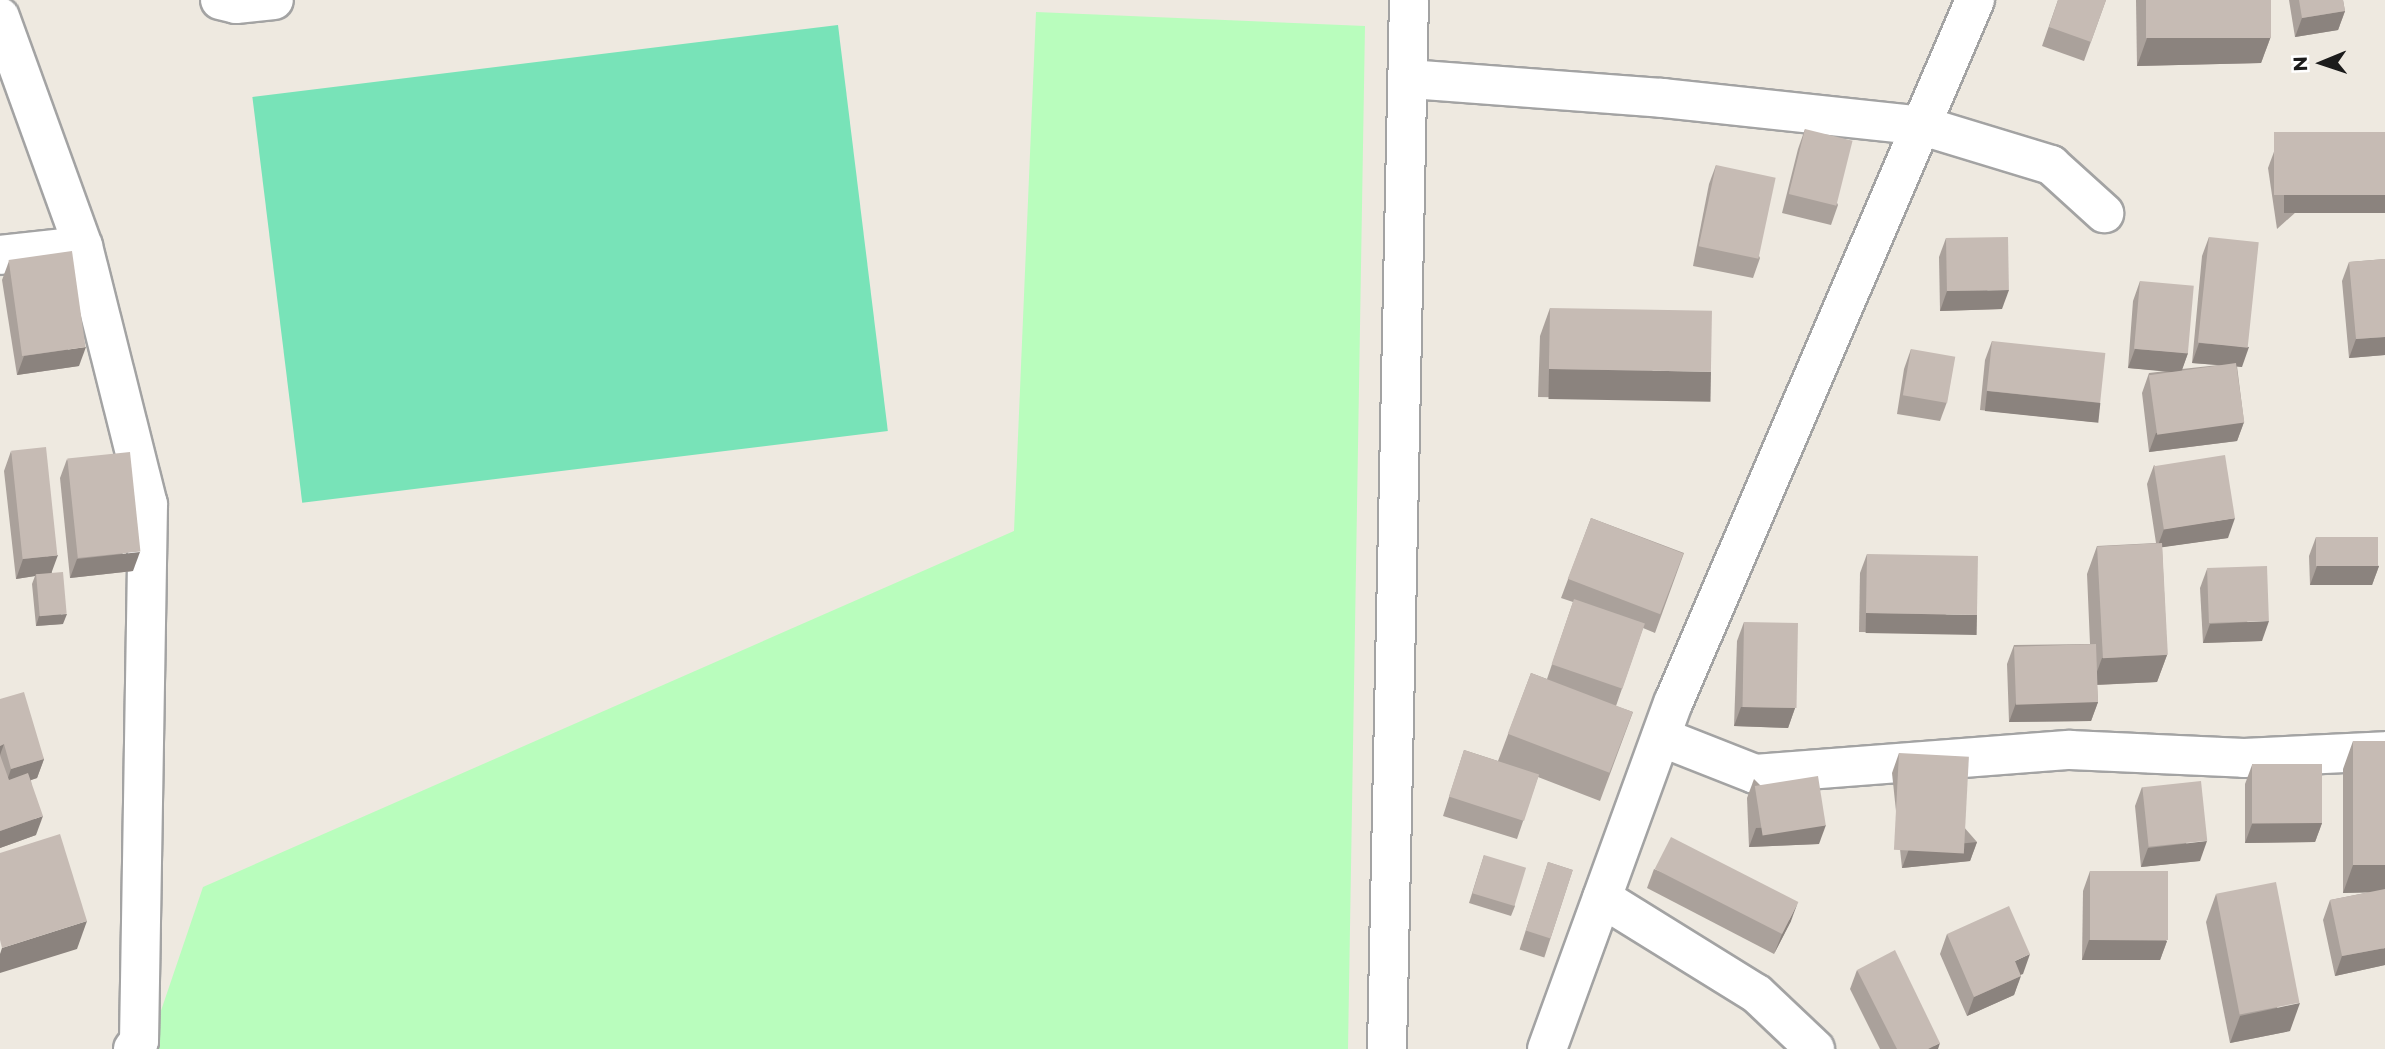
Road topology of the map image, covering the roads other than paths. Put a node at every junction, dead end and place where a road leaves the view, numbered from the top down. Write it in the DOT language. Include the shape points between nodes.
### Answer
graph roads {
  1 [pos="220,0"];
  2 [pos="274,0"];
  3 [pos="1409,0"];
  4 [pos="1975,0"];
  5 [pos="0,17"];
  6 [pos="1410,79"];
  7 [pos="1923,126"];
  8 [pos="2104,213"];
  9 [pos="83,246"];
  10 [pos="0,255"];
  11 [pos="1661,737"];
  12 [pos="2385,751"];
  13 [pos="1602,898"];
  14 [pos="133,1049"];
  15 [pos="1387,1049"];
  16 [pos="1547,1049"];
  17 [pos="1815,1049"];
  1 -- 2 [label="street"];
  3 -- 6 [label="street"];
  4 -- 7 [label="street"];
  5 -- 9 [label="street"];
  6 -- 7 [label="street" via="1662,98"];
  6 -- 15 [label="street"];
  7 -- 8 [label="street" via="2051,165"];
  7 -- 11 [label="street"];
  9 -- 10 [label="street"];
  9 -- 14 [label="street" via="148,504 139,1041"];
  11 -- 12 [label="street" via="1755,774 2070,750 2244,758"];
  11 -- 13 [label="street"];
  13 -- 16 [label="street"];
  13 -- 17 [label="street" via="1757,994"];
}
